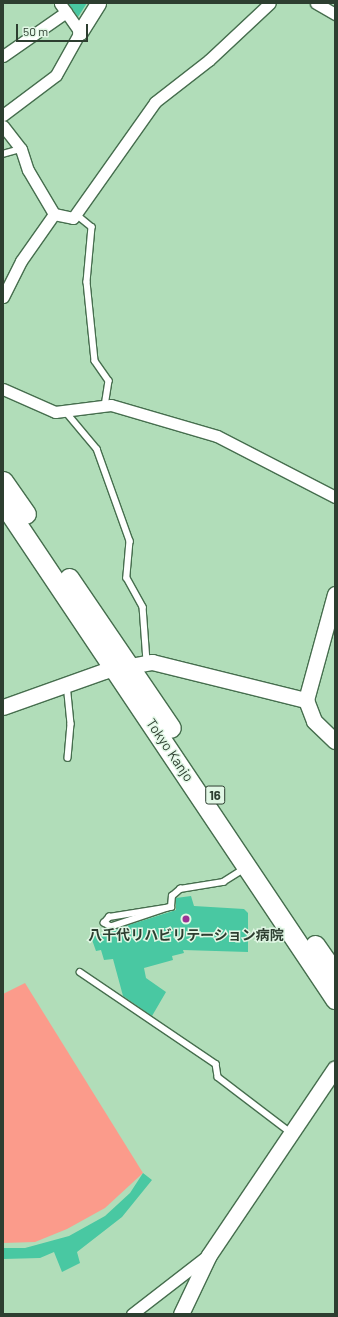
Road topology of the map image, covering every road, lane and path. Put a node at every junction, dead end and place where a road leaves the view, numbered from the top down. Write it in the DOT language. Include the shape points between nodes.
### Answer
graph roads {
  1 [pos="98,3"];
  2 [pos="257,3"];
  3 [pos="270,3"];
  4 [pos="316,3"];
  5 [pos="63,7"];
  6 [pos="335,14"];
  7 [pos="251,20"];
  8 [pos="80,32"];
  9 [pos="3,56"];
  10 [pos="3,114"];
  11 [pos="3,126"];
  12 [pos="21,149"];
  13 [pos="3,154"];
  14 [pos="54,214"];
  15 [pos="77,215"];
  16 [pos="3,297"];
  17 [pos="3,389"];
  18 [pos="105,405"];
  19 [pos="66,412"];
  20 [pos="3,481"];
  21 [pos="335,497"];
  22 [pos="3,503"];
  23 [pos="335,594"];
  24 [pos="147,663"];
  25 [pos="121,666"];
  26 [pos="66,682"];
  27 [pos="306,700"];
  28 [pos="3,707"];
  29 [pos="335,742"];
  30 [pos="68,758"];
  31 [pos="248,866"];
  32 [pos="171,907"];
  33 [pos="80,972"];
  34 [pos="335,973"];
  35 [pos="335,999"];
  36 [pos="335,1068"];
  37 [pos="290,1132"];
  38 [pos="209,1255"];
  39 [pos="132,1314"];
  40 [pos="181,1314"];
  1 -- 8 [label="street"];
  2 -- 7 [label="street"];
  3 -- 7 [label="street"];
  4 -- 6 [label="street"];
  5 -- 8 [label="street"];
  5 -- 9 [label="street"];
  7 -- 15 [label="street" via="209,60 155,102"];
  8 -- 10 [label="street" via="56,75"];
  11 -- 12 [label="street"];
  12 -- 13 [label="lane"];
  12 -- 14 [label="street" via="28,170"];
  14 -- 15 [label="street" via="67,218"];
  14 -- 16 [label="street" via="20,261"];
  15 -- 18 [label="lane" via="92,227 87,282 95,361 109,381"];
  17 -- 19 [label="street" via="45,409"];
  18 -- 19 [label="street"];
  18 -- 21 [label="street" via="217,436"];
  19 -- 24 [label="lane" via="97,448 130,541 127,578 143,607 148,628"];
  20 -- 25 [label="highway, Tokyo Kanjo / 16"];
  22 -- 25 [label="highway, Tokyo Kanjo / 16"];
  23 -- 27 [label="street"];
  24 -- 25 [label="street"];
  24 -- 27 [label="street"];
  25 -- 26 [label="street"];
  25 -- 31 [label="highway, Tokyo Kanjo / 16"];
  25 -- 34 [label="highway, Tokyo Kanjo / 16"];
  26 -- 28 [label="street"];
  26 -- 30 [label="lane" via="71,724"];
  27 -- 29 [label="street" via="314,722"];
  31 -- 32 [label="lane" via="223,882 180,889 172,896"];
  31 -- 35 [label="highway, Tokyo Kanjo / 16"];
  32 -- 32 [label="lane" via="111,927 104,923 109,917"];
  33 -- 37 [label="lane" via="216,1064 218,1077"];
  36 -- 37 [label="street"];
  37 -- 38 [label="street"];
  38 -- 39 [label="street"];
  38 -- 40 [label="street"];
}
